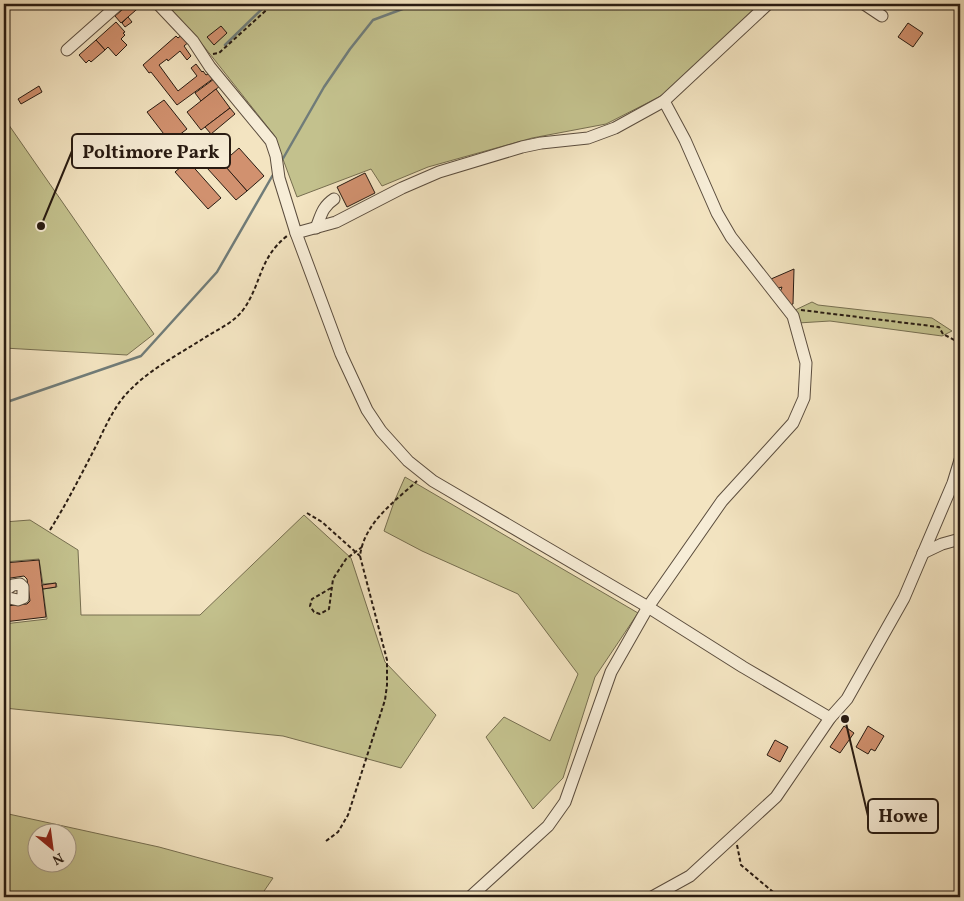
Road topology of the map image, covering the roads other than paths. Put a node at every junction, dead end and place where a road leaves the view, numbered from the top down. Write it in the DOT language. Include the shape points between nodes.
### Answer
graph roads {
  1 [pos="119,4"];
  2 [pos="158,4"];
  3 [pos="768,4"];
  4 [pos="864,4"];
  5 [pos="882,16"];
  6 [pos="67,50"];
  7 [pos="664,101"];
  8 [pos="334,200"];
  9 [pos="316,228"];
  10 [pos="296,233"];
  11 [pos="960,460"];
  12 [pos="956,495"];
  13 [pos="960,539"];
  14 [pos="923,553"];
  15 [pos="648,607"];
  16 [pos="830,718"];
  17 [pos="470,897"];
  18 [pos="652,897"];
  1 -- 6 [label="street"];
  2 -- 10 [label="street" via="193,41 271,141"];
  3 -- 7 [label="street"];
  4 -- 5 [label="street"];
  7 -- 9 [label="street" via="615,128 588,138 541,143 439,172 336,222"];
  7 -- 15 [label="street" via="731,237 792,316 806,363 804,398 793,422 722,501"];
  8 -- 9 [label="street" via="322,210"];
  9 -- 10 [label="street"];
  10 -- 15 [label="street" via="341,354 367,410 408,461 433,481"];
  11 -- 12 [label="street"];
  12 -- 14 [label="street"];
  13 -- 14 [label="street"];
  14 -- 16 [label="street" via="904,598 847,699"];
  15 -- 16 [label="street"];
  15 -- 17 [label="street" via="610,672 565,802 548,826"];
  16 -- 18 [label="street" via="776,798 690,876"];
}
